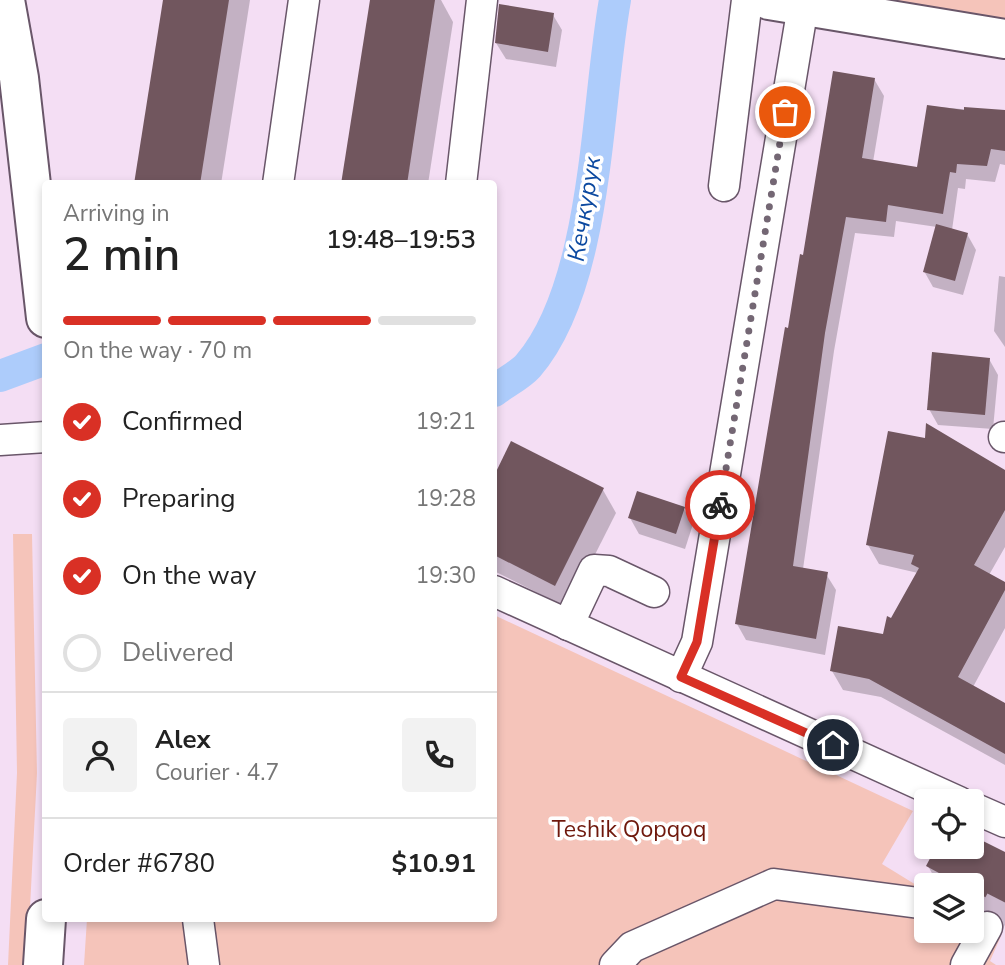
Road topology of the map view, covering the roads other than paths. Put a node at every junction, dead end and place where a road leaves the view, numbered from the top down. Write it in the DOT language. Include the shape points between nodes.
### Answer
graph roads {
  1 [pos="5,0"];
  2 [pos="304,0"];
  3 [pos="482,0"];
  4 [pos="747,0"];
  5 [pos="792,2"];
  6 [pos="1005,39"];
  7 [pos="279,180"];
  8 [pos="461,180"];
  9 [pos="724,186"];
  10 [pos="42,290"];
  11 [pos="42,437"];
  12 [pos="0,440"];
  13 [pos="497,592"];
  14 [pos="654,592"];
  15 [pos="568,625"];
  16 [pos="681,677"];
  17 [pos="930,789"];
  18 [pos="984,813"];
  19 [pos="1005,822"];
  20 [pos="914,902"];
  21 [pos="46,922"];
  22 [pos="198,922"];
  23 [pos="987,927"];
  24 [pos="43,965"];
  25 [pos="204,965"];
  26 [pos="615,965"];
  27 [pos="966,965"];
  1 -- 10 [label="main road" via="19,78"];
  2 -- 7 [label="street"];
  3 -- 8 [label="street"];
  4 -- 9 [label="street"];
  5 -- 6 [label="main road"];
  5 -- 16 [label="street" via="697,642"];
  11 -- 12 [label="street"];
  13 -- 15 [label="street"];
  14 -- 15 [label="street" via="609,571 594,570"];
  15 -- 16 [label="street"];
  16 -- 17 [label="street"];
  18 -- 19 [label="street"];
  20 -- 26 [label="street" via="774,884 632,947"];
  21 -- 24 [label="main road"];
  22 -- 25 [label="street"];
  23 -- 27 [label="street"];
}
